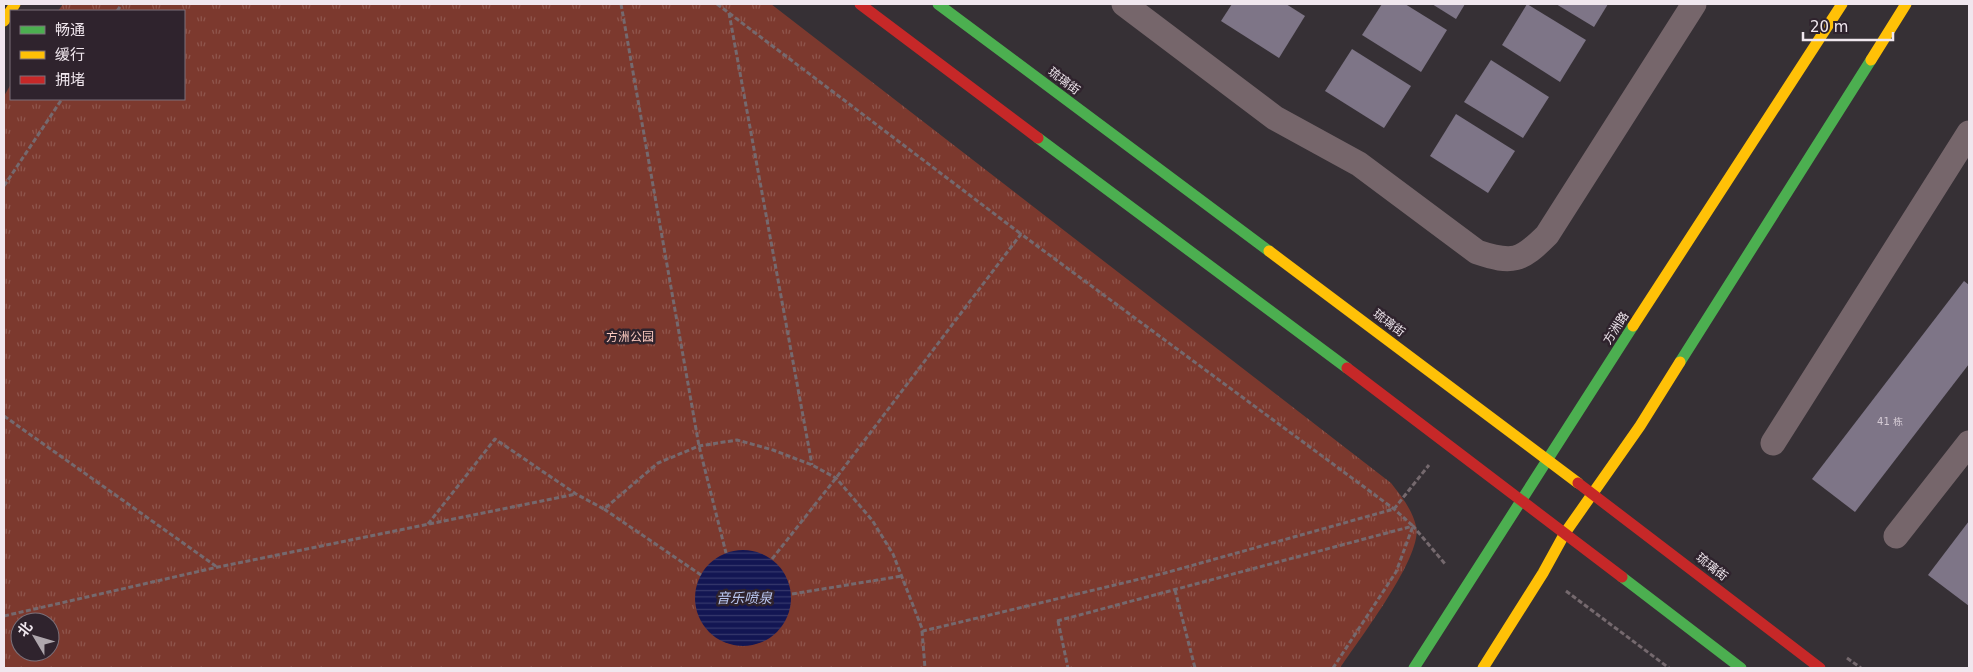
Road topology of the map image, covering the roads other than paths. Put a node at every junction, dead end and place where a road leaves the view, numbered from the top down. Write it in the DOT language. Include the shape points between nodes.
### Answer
graph roads {
  1 [pos="860,4"];
  2 [pos="938,4"];
  3 [pos="1124,4"];
  4 [pos="1694,4"];
  5 [pos="1842,4"];
  6 [pos="1906,4"];
  7 [pos="1969,132"];
  8 [pos="1773,443"];
  9 [pos="1969,443"];
  10 [pos="1547,460"];
  11 [pos="1591,494"];
  12 [pos="1522,501"];
  13 [pos="1565,533"];
  14 [pos="1896,536"];
  15 [pos="1414,668"];
  16 [pos="1483,668"];
  17 [pos="1741,668"];
  18 [pos="1820,668"];
  1 -- 12 [label="main road"];
  2 -- 10 [label="main road, 琉璃街"];
  3 -- 4 [label="street" via="1275,118 1359,164 1478,252 1495,258 1513,259 1530,252 1547,235"];
  5 -- 10 [label="main road, 方洲路"];
  6 -- 11 [label="main road" via="1640,426"];
  7 -- 8 [label="street"];
  9 -- 14 [label="street"];
  10 -- 11 [label="main road, 琉璃街"];
  10 -- 12 [label="main road, 方洲路"];
  11 -- 13 [label="main road"];
  11 -- 18 [label="main road, 琉璃街"];
  12 -- 13 [label="main road"];
  12 -- 15 [label="main road, 方洲路"];
  13 -- 16 [label="main road"];
  13 -- 17 [label="main road"];
}
